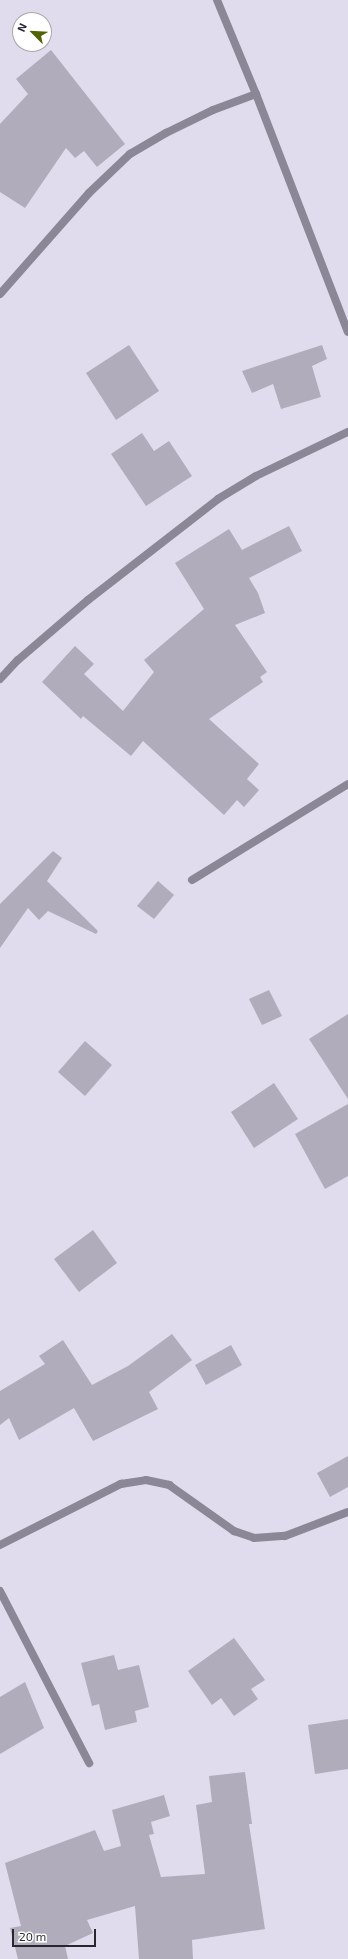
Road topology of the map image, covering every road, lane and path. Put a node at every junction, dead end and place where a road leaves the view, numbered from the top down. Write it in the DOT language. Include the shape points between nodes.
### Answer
graph roads {
  1 [pos="216,0"];
  2 [pos="256,94"];
  3 [pos="0,294"];
  4 [pos="348,332"];
  5 [pos="348,432"];
  6 [pos="0,679"];
  7 [pos="348,784"];
  8 [pos="192,880"];
  9 [pos="348,1512"];
  10 [pos="0,1545"];
  11 [pos="0,1591"];
  12 [pos="89,1763"];
  1 -- 2 [label="street"];
  2 -- 3 [label="street" via="172,130 130,154 89,194"];
  2 -- 4 [label="street"];
  5 -- 6 [label="street" via="256,476 218,498 88,600 18,660"];
  7 -- 8 [label="street"];
  9 -- 10 [label="street" via="285,1536 254,1538 234,1531 169,1485 146,1480 121,1484"];
  11 -- 12 [label="street"];
}
